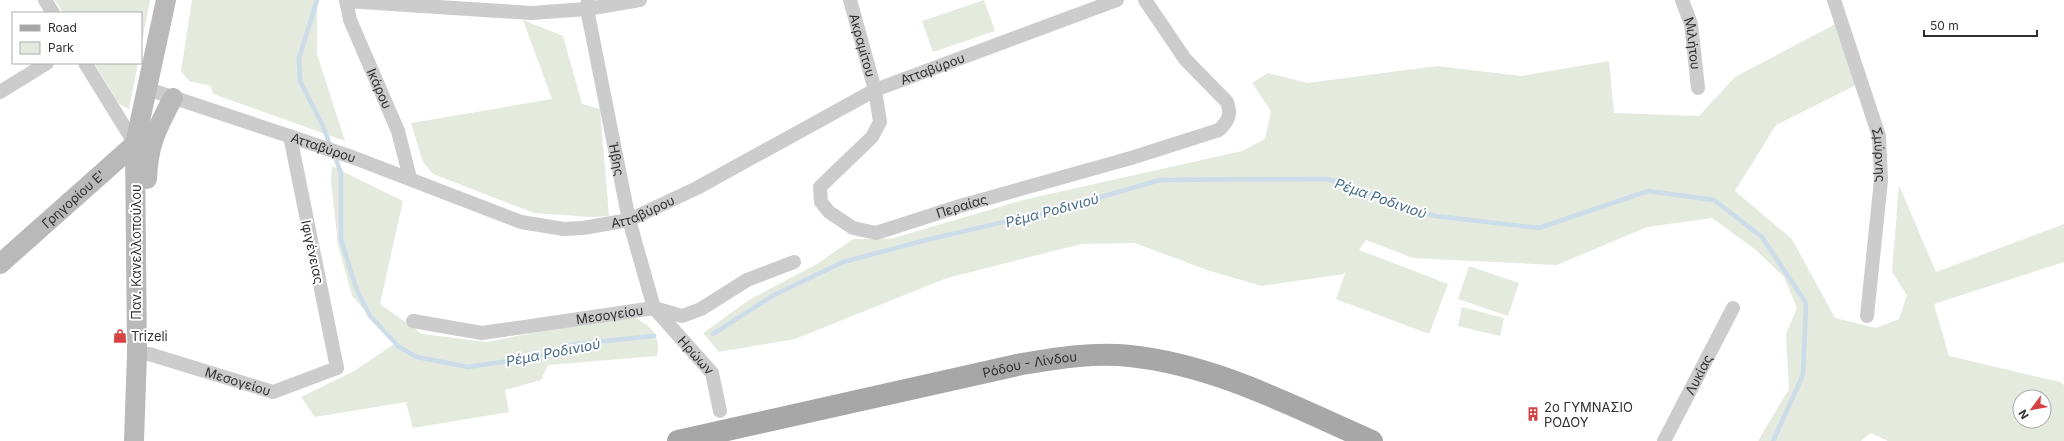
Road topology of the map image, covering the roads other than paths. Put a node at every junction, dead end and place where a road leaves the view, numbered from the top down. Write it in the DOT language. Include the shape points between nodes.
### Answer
graph roads {
  1 [pos="45,0"];
  2 [pos="166,0"];
  3 [pos="640,0"];
  4 [pos="850,0"];
  5 [pos="1117,0"];
  6 [pos="1145,0"];
  7 [pos="1682,0"];
  8 [pos="1834,0"];
  9 [pos="346,1"];
  10 [pos="588,4"];
  11 [pos="53,12"];
  12 [pos="45,64"];
  13 [pos="86,64"];
  14 [pos="1698,88"];
  15 [pos="148,89"];
  16 [pos="875,90"];
  17 [pos="0,92"];
  18 [pos="173,98"];
  19 [pos="290,136"];
  20 [pos="142,145"];
  21 [pos="410,178"];
  22 [pos="629,220"];
  23 [pos="794,262"];
  24 [pos="0,264"];
  25 [pos="654,308"];
  26 [pos="1733,308"];
  27 [pos="1867,316"];
  28 [pos="413,322"];
  29 [pos="143,354"];
  30 [pos="337,368"];
  31 [pos="724,428"];
  32 [pos="134,441"];
  33 [pos="146,441"];
  34 [pos="678,441"];
  35 [pos="1372,441"];
  36 [pos="1664,441"];
  1 -- 11 [label="street"];
  2 -- 15 [label="main road"];
  3 -- 10 [label="street"];
  4 -- 16 [label="street, Ακραμίτου"];
  5 -- 16 [label="street, Ατταβύρου"];
  6 -- 16 [label="street, Περαίας" via="1184,59 1227,102 1231,111 1227,122 1219,130 876,233 853,228 829,212 821,202 820,187 872,137 880,122"];
  7 -- 14 [label="street, Μιλήτου" via="1691,24"];
  8 -- 27 [label="street, Σμύρνης" via="1879,136 1881,180"];
  9 -- 10 [label="street" via="531,12"];
  9 -- 21 [label="street, Ικάρου" via="350,20 398,132"];
  10 -- 22 [label="street, Ήβης"];
  12 -- 17 [label="street"];
  13 -- 20 [label="street"];
  15 -- 18 [label="street, Ατταβύρου"];
  15 -- 20 [label="main road, Παν. Κανελλοπούλου"];
  16 -- 22 [label="street, Ατταβύρου" via="697,188"];
  18 -- 19 [label="street, Ατταβύρου"];
  18 -- 20 [label="main road, Παν. Κανελλοπούλου" via="159,124"];
  19 -- 21 [label="street, Ατταβύρου"];
  19 -- 30 [label="street, Ιφιγένειας"];
  20 -- 24 [label="main road, Γρηγορίου Ε'"];
  20 -- 29 [label="main road, Παν. Κανελλοπούλου" via="146,200"];
  21 -- 22 [label="street, Ατταβύρου" via="521,222 541,226 583,228"];
  22 -- 25 [label="street, Ήβης"];
  23 -- 25 [label="street, Μεσογείου" via="746,280 701,309 682,316"];
  25 -- 28 [label="street, Μεσογείου" via="482,333"];
  25 -- 31 [label="street, Ηρώων" via="712,373"];
  26 -- 36 [label="street, Λυκίας"];
  29 -- 30 [label="street, Μεσογείου" via="273,392"];
  29 -- 32 [label="main road, Παν. Κανελλοπούλου"];
  29 -- 33 [label="main road, Παν. Κανελλοπούλου"];
  31 -- 34 [label="main road, Ρόδου - Λίνδου"];
  31 -- 35 [label="main road, Ρόδου - Λίνδου" via="1022,364 1069,356 1100,355 1130,356 1196,369 1234,381"];
}
